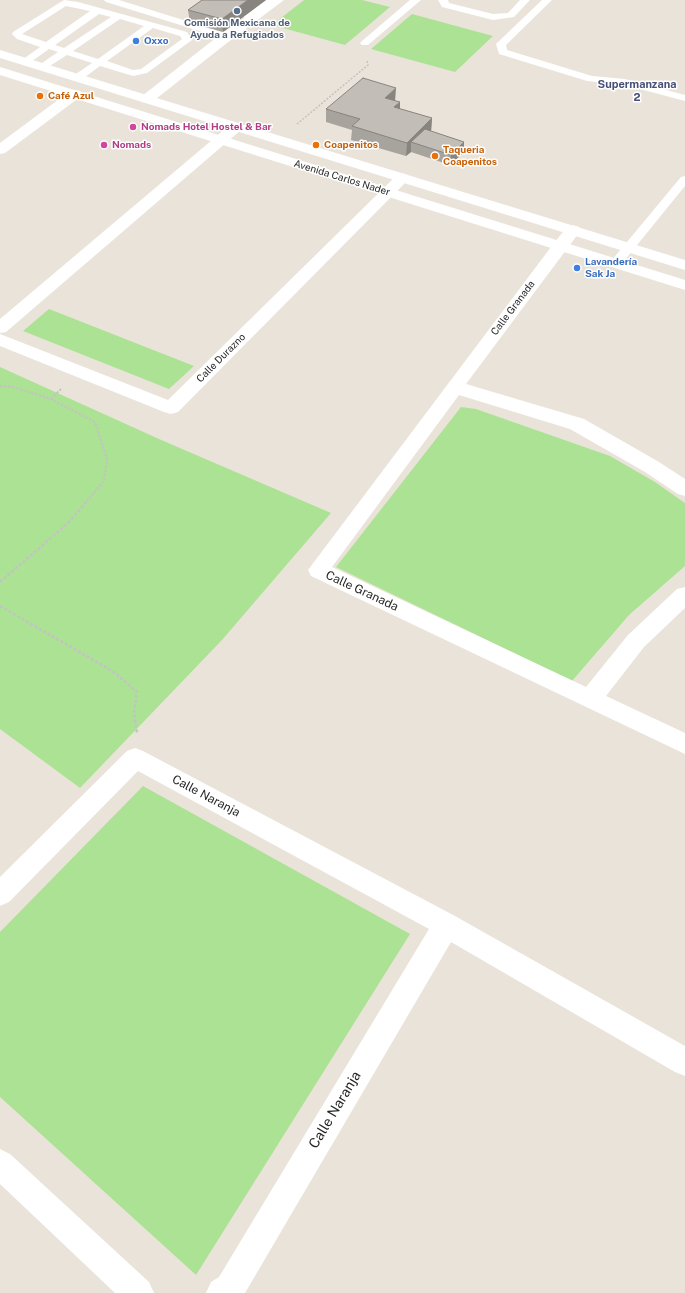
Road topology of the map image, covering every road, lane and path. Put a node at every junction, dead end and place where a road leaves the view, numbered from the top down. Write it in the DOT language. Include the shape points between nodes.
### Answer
graph roads {
  1 [pos="109,0"];
  2 [pos="270,0"];
  3 [pos="278,0"];
  4 [pos="416,0"];
  5 [pos="443,0"];
  6 [pos="526,0"];
  7 [pos="547,0"];
  8 [pos="63,1"];
  9 [pos="98,10"];
  10 [pos="118,16"];
  11 [pos="151,25"];
  12 [pos="222,35"];
  13 [pos="185,37"];
  14 [pos="365,43"];
  15 [pos="47,46"];
  16 [pos="65,51"];
  17 [pos="0,54"];
  18 [pos="25,62"];
  19 [pos="100,62"];
  20 [pos="42,67"];
  21 [pos="0,71"];
  22 [pos="77,78"];
  23 [pos="76,94"];
  24 [pos="685,98"];
  25 [pos="147,99"];
  26 [pos="236,127"];
  27 [pos="220,140"];
  28 [pos="278,140"];
  29 [pos="0,150"];
  30 [pos="402,178"];
  31 [pos="685,179"];
  32 [pos="387,192"];
  33 [pos="573,230"];
  34 [pos="560,246"];
  35 [pos="628,247"];
  36 [pos="616,263"];
  37 [pos="685,265"];
  38 [pos="685,285"];
  39 [pos="0,328"];
  40 [pos="0,340"];
  41 [pos="0,386"];
  42 [pos="454,387"];
  43 [pos="685,490"];
  44 [pos="0,582"];
  45 [pos="685,595"];
  46 [pos="0,606"];
  47 [pos="590,699"];
  48 [pos="685,744"];
  49 [pos="135,758"];
  50 [pos="0,894"];
  51 [pos="446,925"];
  52 [pos="685,1062"];
  53 [pos="0,1164"];
  54 [pos="138,1293"];
  55 [pos="222,1293"];
  1 -- 12 [label="lane"];
  2 -- 12 [label="lane"];
  3 -- 25 [label="street"];
  4 -- 14 [label="lane"];
  5 -- 6 [label="lane" via="445,5 493,17 511,15"];
  7 -- 24 [label="lane" via="500,44 502,52 591,79 625,82"];
  8 -- 9 [label="lane"];
  8 -- 15 [label="lane" via="17,34"];
  9 -- 10 [label="lane"];
  9 -- 15 [label="lane"];
  10 -- 11 [label="lane"];
  10 -- 16 [label="lane"];
  11 -- 13 [label="lane" via="184,34"];
  11 -- 19 [label="lane"];
  12 -- 13 [label="lane"];
  13 -- 19 [label="lane" via="187,40 144,72 133,73"];
  14 -- 28 [label="path" via="368,65"];
  15 -- 16 [label="lane"];
  15 -- 18 [label="lane"];
  16 -- 19 [label="lane"];
  16 -- 20 [label="lane"];
  17 -- 18 [label="street, Avenida Carlos Nader"];
  18 -- 20 [label="street, Avenida Carlos Nader"];
  19 -- 22 [label="lane"];
  20 -- 22 [label="street, Avenida Carlos Nader"];
  21 -- 23 [label="street, Avenida Carlos Nader"];
  22 -- 25 [label="street, Avenida Carlos Nader"];
  23 -- 27 [label="street, Avenida Carlos Nader"];
  23 -- 29 [label="street"];
  25 -- 26 [label="street, Avenida Carlos Nader"];
  26 -- 27 [label="street"];
  26 -- 28 [label="street, Avenida Carlos Nader"];
  27 -- 32 [label="street, Avenida Carlos Nader"];
  27 -- 39 [label="street"];
  28 -- 30 [label="street, Avenida Carlos Nader"];
  30 -- 32 [label="street, Calle Durazno"];
  30 -- 33 [label="street, Avenida Carlos Nader"];
  31 -- 35 [label="lane"];
  32 -- 34 [label="street, Avenida Carlos Nader"];
  32 -- 40 [label="street, Calle Durazno" via="171,408"];
  33 -- 34 [label="street, Calle Granada"];
  33 -- 35 [label="street, Avenida Carlos Nader"];
  34 -- 36 [label="street, Avenida Carlos Nader"];
  34 -- 42 [label="street, Calle Granada"];
  35 -- 36 [label="lane"];
  35 -- 37 [label="street, Avenida Carlos Nader"];
  36 -- 38 [label="street, Avenida Carlos Nader"];
  41 -- 44 [label="path" via="13,386 51,399 95,422 107,459 104,481 81,508"];
  42 -- 43 [label="street" via="577,424 652,467"];
  42 -- 47 [label="street, Calle Granada" via="318,570"];
  45 -- 47 [label="street" via="636,641"];
  46 -- 49 [label="path" via="114,672 137,692 134,712 137,730"];
  47 -- 48 [label="street, Calle Granada"];
  49 -- 50 [label="street"];
  49 -- 51 [label="street, Calle Naranja"];
  51 -- 52 [label="street, Calle Naranja"];
  51 -- 55 [label="street, Calle Naranja" via="230,1288"];
  53 -- 54 [label="street"];
}
